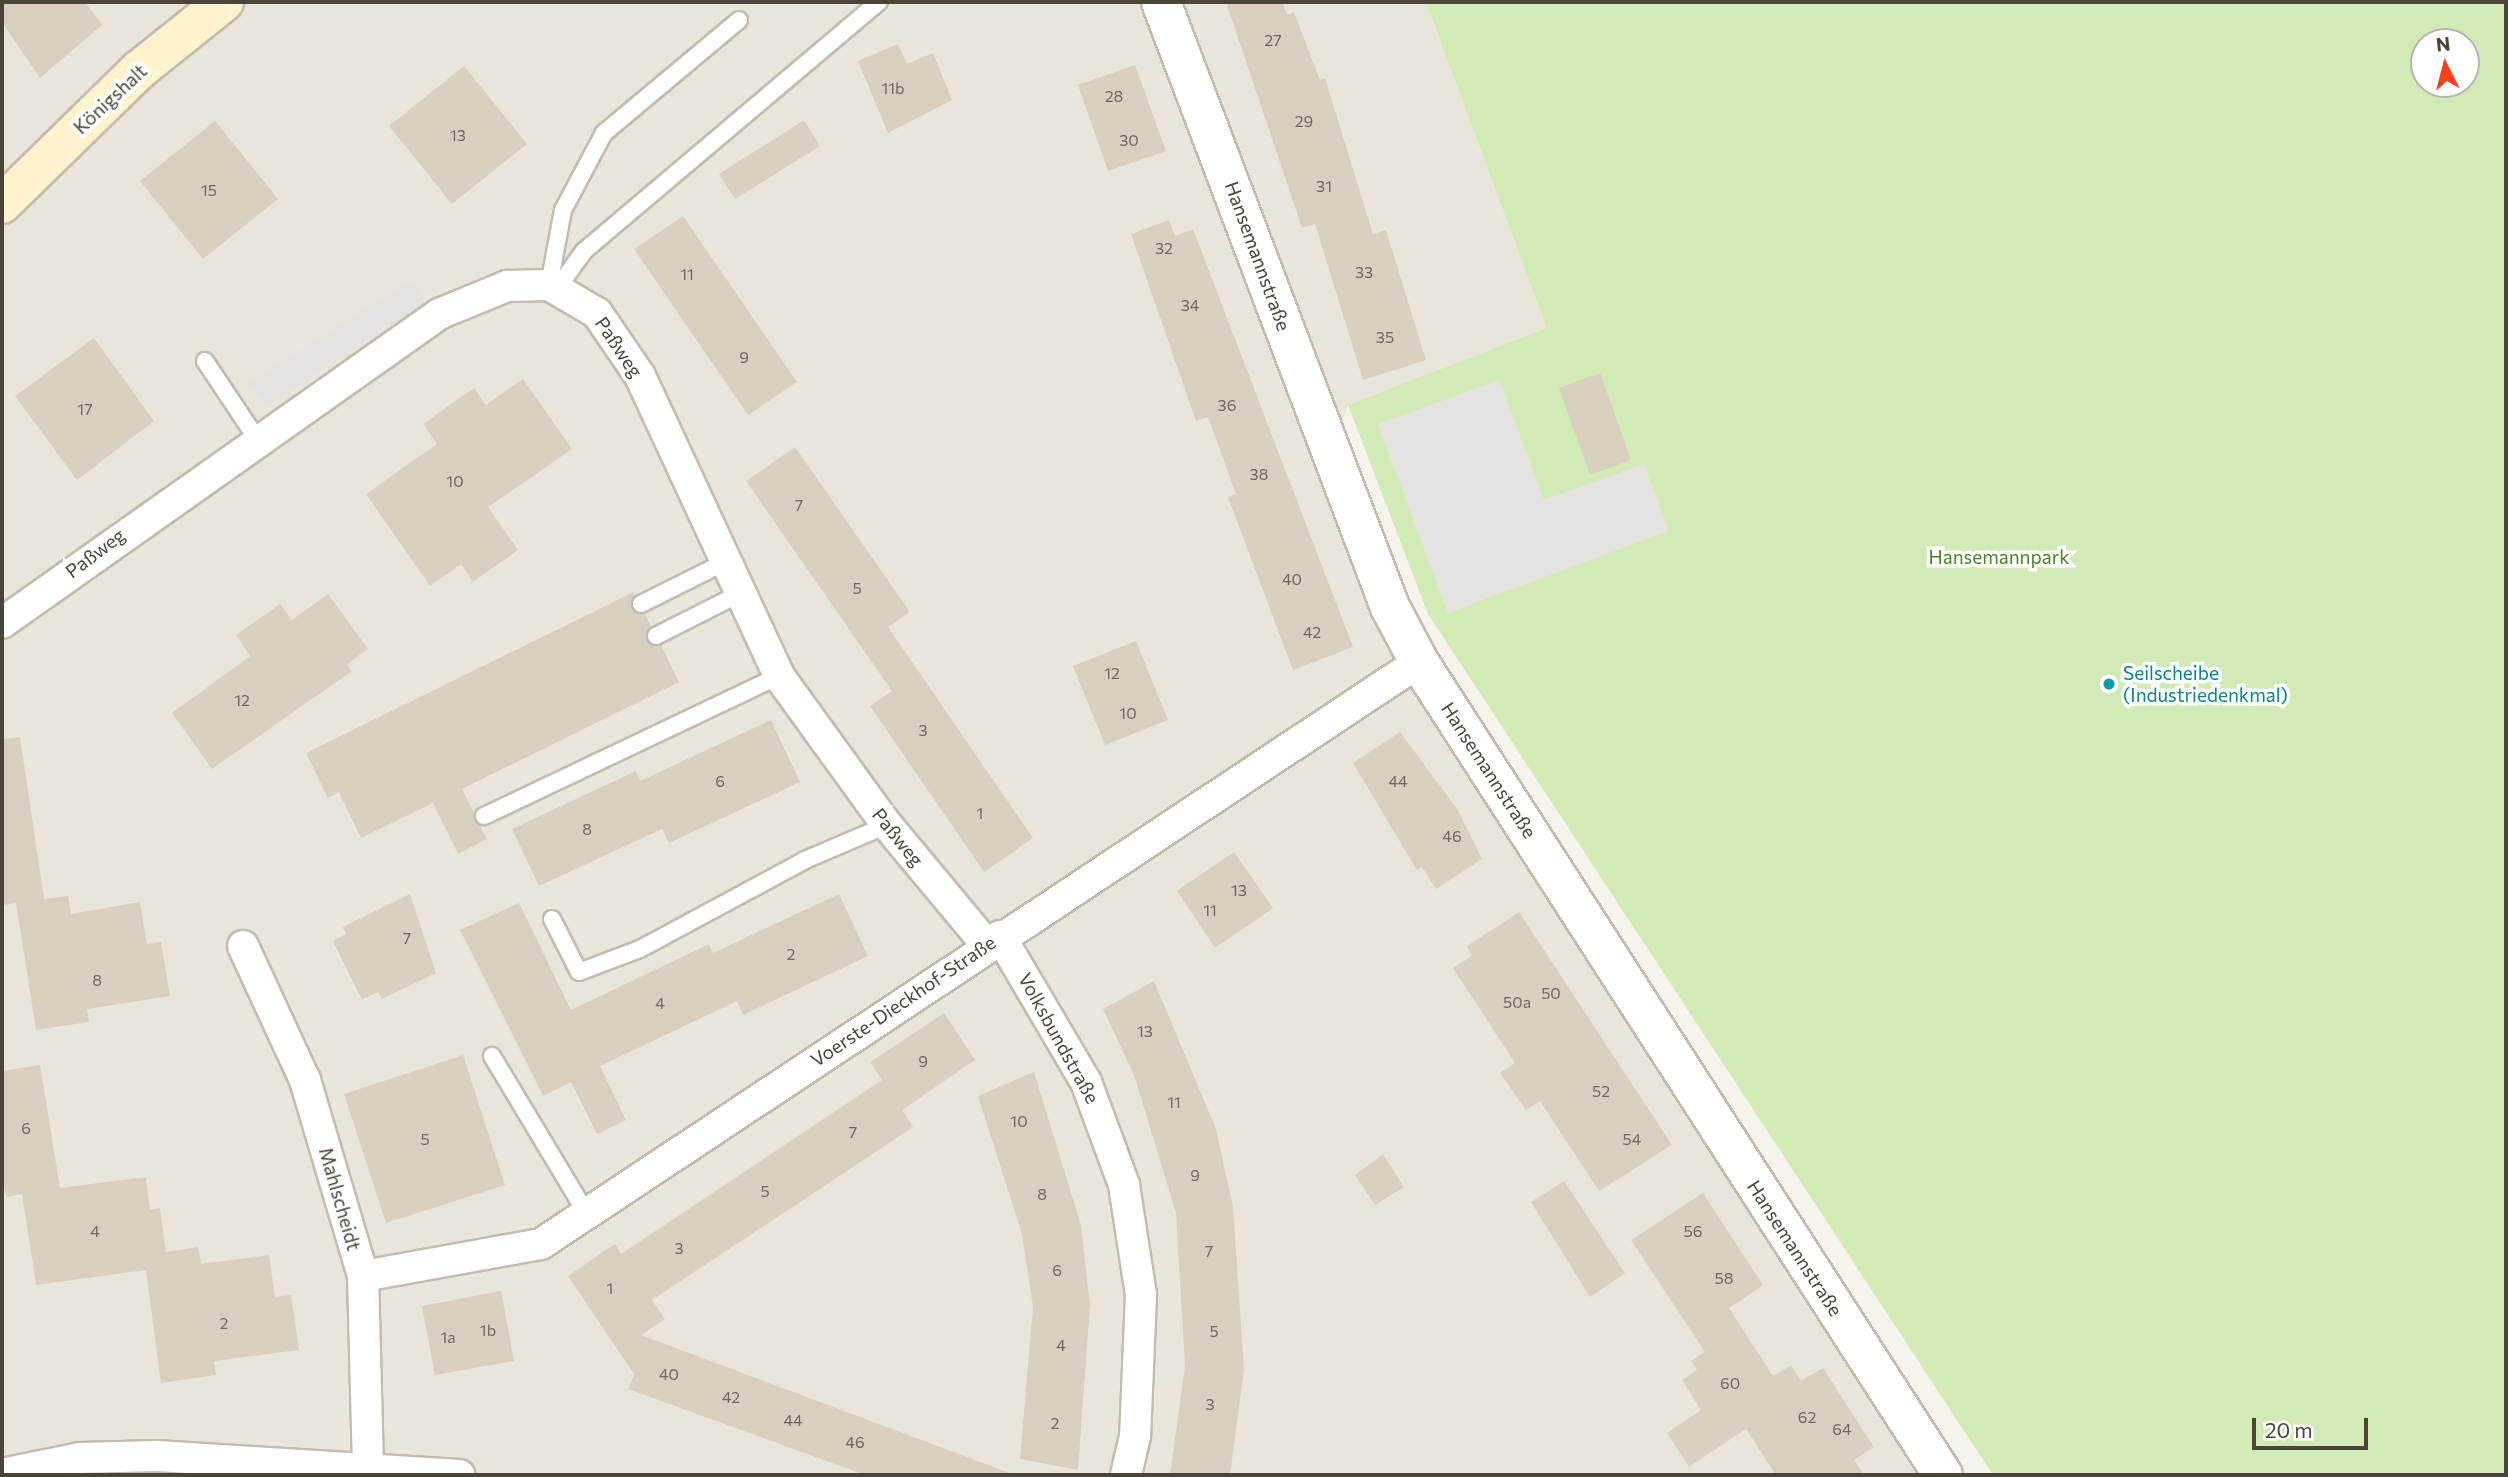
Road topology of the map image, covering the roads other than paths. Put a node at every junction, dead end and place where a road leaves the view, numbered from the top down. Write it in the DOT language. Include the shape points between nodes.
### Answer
graph roads {
  1 [pos="224,2"];
  2 [pos="879,2"];
  3 [pos="1161,2"];
  4 [pos="739,20"];
  5 [pos="2,204"];
  6 [pos="552,288"];
  7 [pos="205,361"];
  8 [pos="257,439"];
  9 [pos="723,564"];
  10 [pos="737,595"];
  11 [pos="640,604"];
  12 [pos="2,623"];
  13 [pos="656,636"];
  14 [pos="1419,662"];
  15 [pos="779,676"];
  16 [pos="484,816"];
  17 [pos="887,825"];
  18 [pos="552,919"];
  19 [pos="993,940"];
  20 [pos="243,946"];
  21 [pos="492,1056"];
  22 [pos="587,1214"];
  23 [pos="363,1276"];
  24 [pos="368,1466"];
  25 [pos="2,1474"];
  26 [pos="459,1475"];
  27 [pos="1126,1475"];
  28 [pos="1943,1475"];
  1 -- 5 [label="main road, Königshalt" via="139,70"];
  2 -- 6 [label="lane" via="584,251"];
  3 -- 14 [label="street, Hansemannstraße" via="1330,457"];
  4 -- 6 [label="lane" via="604,133 563,210"];
  6 -- 8 [label="street, Paßweg" via="507,286 439,314"];
  6 -- 9 [label="street, Paßweg" via="597,313 639,376"];
  7 -- 8 [label="lane"];
  8 -- 12 [label="street, Paßweg"];
  9 -- 10 [label="street, Paßweg"];
  9 -- 11 [label="lane"];
  10 -- 13 [label="lane"];
  10 -- 15 [label="street, Paßweg"];
  14 -- 19 [label="street, Voerste-Dieckhof-Straße"];
  14 -- 28 [label="street, Hansemannstraße"];
  15 -- 16 [label="lane"];
  15 -- 17 [label="street, Paßweg"];
  17 -- 18 [label="lane" via="805,860 640,949 579,972"];
  17 -- 19 [label="street, Paßweg"];
  19 -- 22 [label="street, Voerste-Dieckhof-Straße"];
  19 -- 27 [label="street, Volksbundstraße" via="1086,1082 1124,1185 1141,1295 1135,1436"];
  20 -- 23 [label="street, Mahlscheidt" via="305,1080"];
  21 -- 22 [label="lane"];
  22 -- 23 [label="street, Voerste-Dieckhof-Straße" via="541,1244"];
  23 -- 24 [label="street, Mahlscheidt"];
  24 -- 25 [label="street" via="80,1458"];
  24 -- 26 [label="street"];
}
